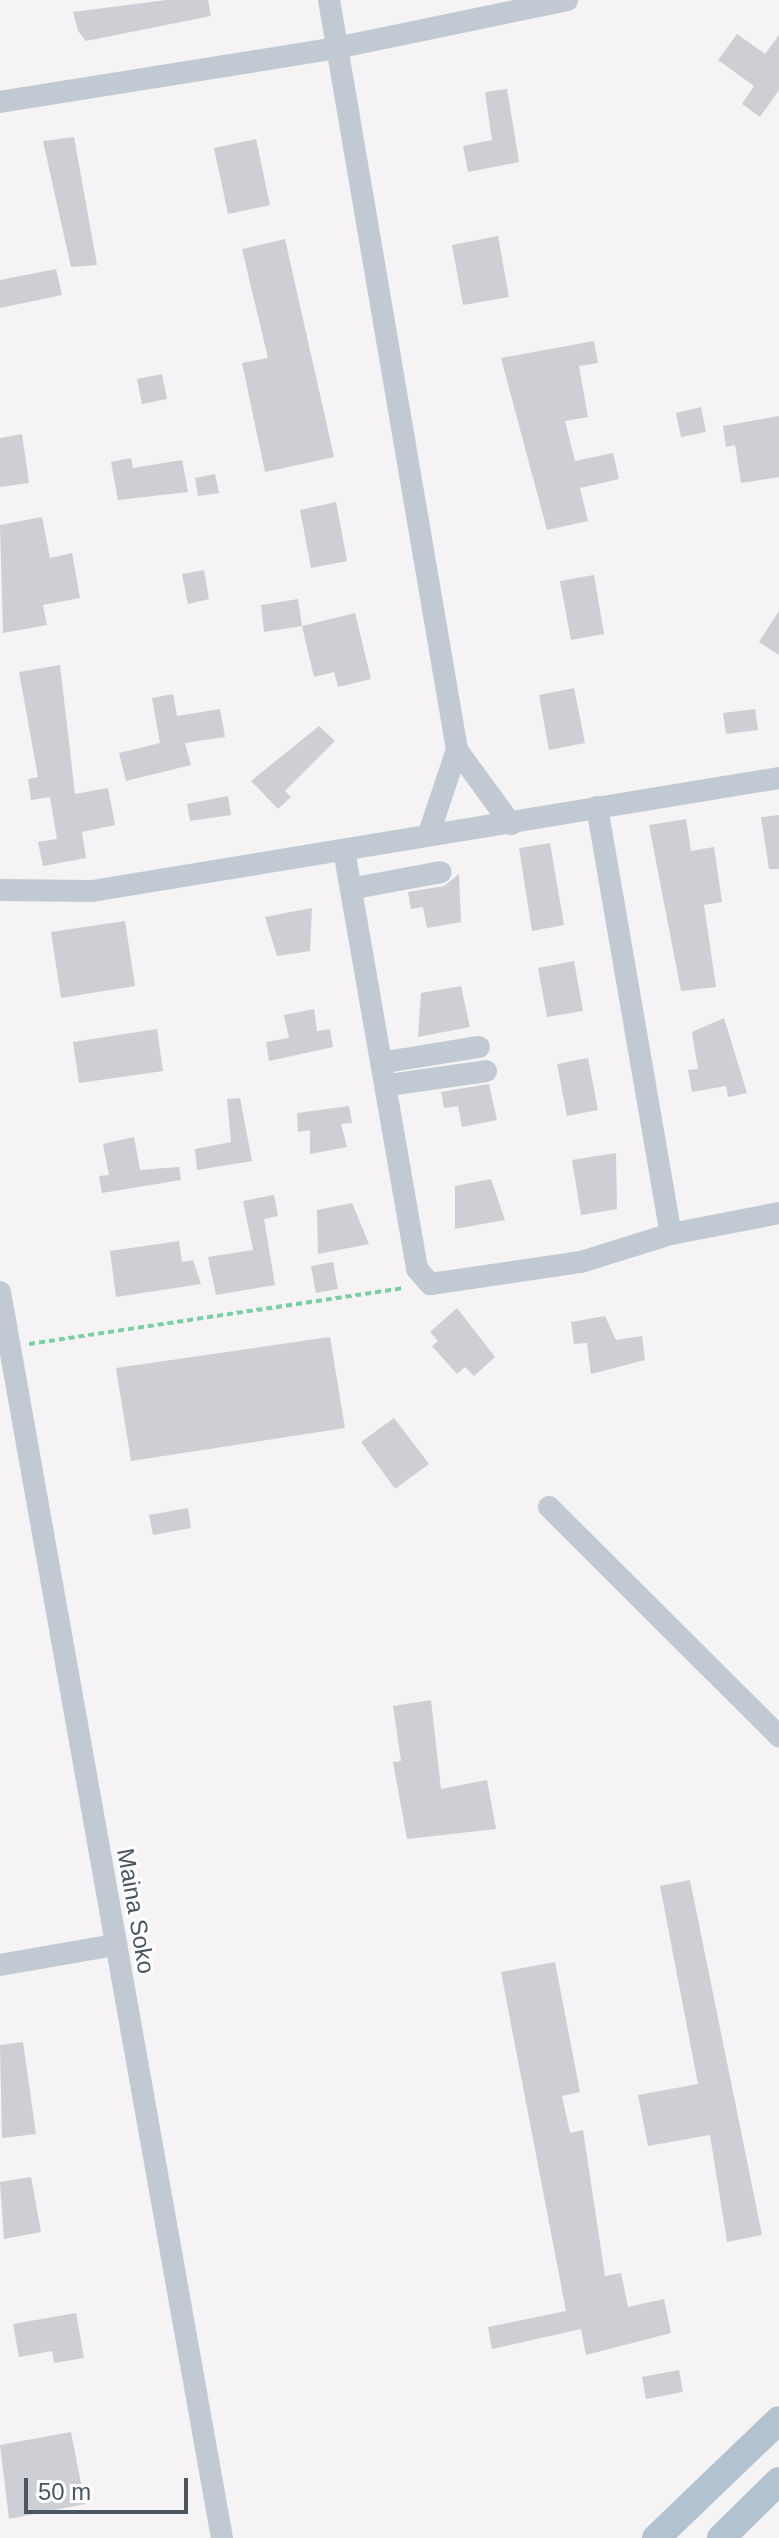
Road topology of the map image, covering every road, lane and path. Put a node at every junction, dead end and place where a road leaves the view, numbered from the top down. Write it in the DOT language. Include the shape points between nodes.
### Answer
graph roads {
  1 [pos="329,0"];
  2 [pos="567,0"];
  3 [pos="336,48"];
  4 [pos="0,102"];
  5 [pos="457,750"];
  6 [pos="779,778"];
  7 [pos="597,807"];
  8 [pos="511,824"];
  9 [pos="429,833"];
  10 [pos="344,850"];
  11 [pos="441,872"];
  12 [pos="355,888"];
  13 [pos="0,890"];
  14 [pos="479,1047"];
  15 [pos="386,1062"];
  16 [pos="486,1071"];
  17 [pos="389,1085"];
  18 [pos="779,1213"];
  19 [pos="671,1234"];
  20 [pos="430,1284"];
  21 [pos="0,1292"];
  22 [pos="10,1347"];
  23 [pos="549,1507"];
  24 [pos="779,1736"];
  25 [pos="115,1945"];
  26 [pos="0,1965"];
  27 [pos="779,2420"];
  28 [pos="779,2481"];
  29 [pos="222,2538"];
  30 [pos="656,2538"];
  31 [pos="721,2538"];
  1 -- 3 [label="street"];
  2 -- 3 [label="street"];
  3 -- 4 [label="street"];
  3 -- 5 [label="street"];
  5 -- 8 [label="street"];
  5 -- 9 [label="street"];
  6 -- 7 [label="street"];
  7 -- 8 [label="street"];
  7 -- 19 [label="street"];
  8 -- 9 [label="street"];
  9 -- 10 [label="street"];
  10 -- 12 [label="street"];
  10 -- 13 [label="street" via="92,891"];
  11 -- 12 [label="street"];
  12 -- 15 [label="street"];
  14 -- 15 [label="street"];
  15 -- 17 [label="street"];
  16 -- 17 [label="street"];
  17 -- 20 [label="street" via="417,1269"];
  18 -- 19 [label="street"];
  19 -- 20 [label="street" via="581,1262"];
  20 -- 22 [label="path"];
  21 -- 22 [label="street, Maina Soko"];
  22 -- 25 [label="street, Maina Soko"];
  23 -- 24 [label="street"];
  25 -- 26 [label="street"];
  25 -- 29 [label="street, Maina Soko"];
  27 -- 30 [label="main road"];
  28 -- 31 [label="main road"];
}
